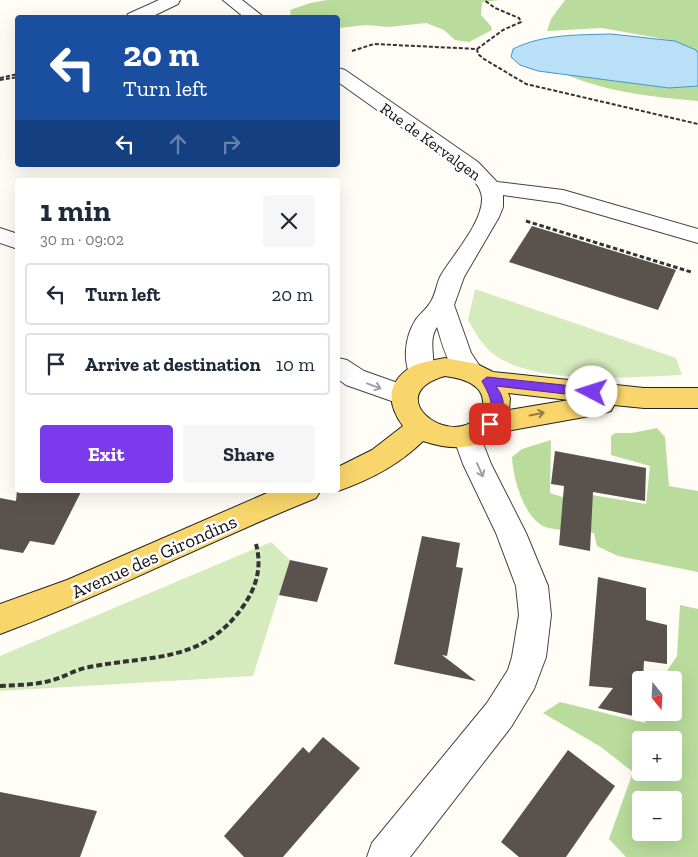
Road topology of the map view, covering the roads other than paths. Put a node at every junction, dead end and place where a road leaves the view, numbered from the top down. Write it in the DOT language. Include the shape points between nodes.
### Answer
graph roads {
  1 [pos="172,0"];
  2 [pos="231,0"];
  3 [pos="140,15"];
  4 [pos="253,15"];
  5 [pos="340,77"];
  6 [pos="491,199"];
  7 [pos="0,235"];
  8 [pos="698,236"];
  9 [pos="15,241"];
  10 [pos="442,305"];
  11 [pos="342,370"];
  12 [pos="421,372"];
  13 [pos="478,376"];
  14 [pos="403,395"];
  15 [pos="644,398"];
  16 [pos="698,398"];
  17 [pos="419,427"];
  18 [pos="478,430"];
  19 [pos="340,477"];
  20 [pos="299,493"];
  21 [pos="0,619"];
  22 [pos="386,857"];
  1 -- 3 [label="street"];
  2 -- 4 [label="street"];
  5 -- 6 [label="street, Rue de Kervalgen" via="466,162 483,177"];
  6 -- 8 [label="street" via="528,191 563,197"];
  6 -- 10 [label="street" via="481,230 451,279"];
  7 -- 9 [label="street"];
  10 -- 12 [label="street" via="421,332"];
  10 -- 13 [label="street" via="459,356"];
  11 -- 14 [label="street, one-way" via="362,381"];
  12 -- 13 [label="main road" via="457,367"];
  12 -- 14 [label="main road"];
  13 -- 15 [label="main road"];
  13 -- 18 [label="main road" via="498,398 495,417"];
  14 -- 17 [label="main road" via="409,418"];
  15 -- 16 [label="main road"];
  18 -- 15 [label="main road, one-way" via="553,411"];
  17 -- 18 [label="main road" via="442,436"];
  17 -- 19 [label="main road" via="376,463"];
  18 -- 22 [label="street, one-way" via="477,464 532,586 535,615 529,657 522,678 498,715"];
  20 -- 21 [label="main road, Avenue des Girondins" via="80,589"];
}
